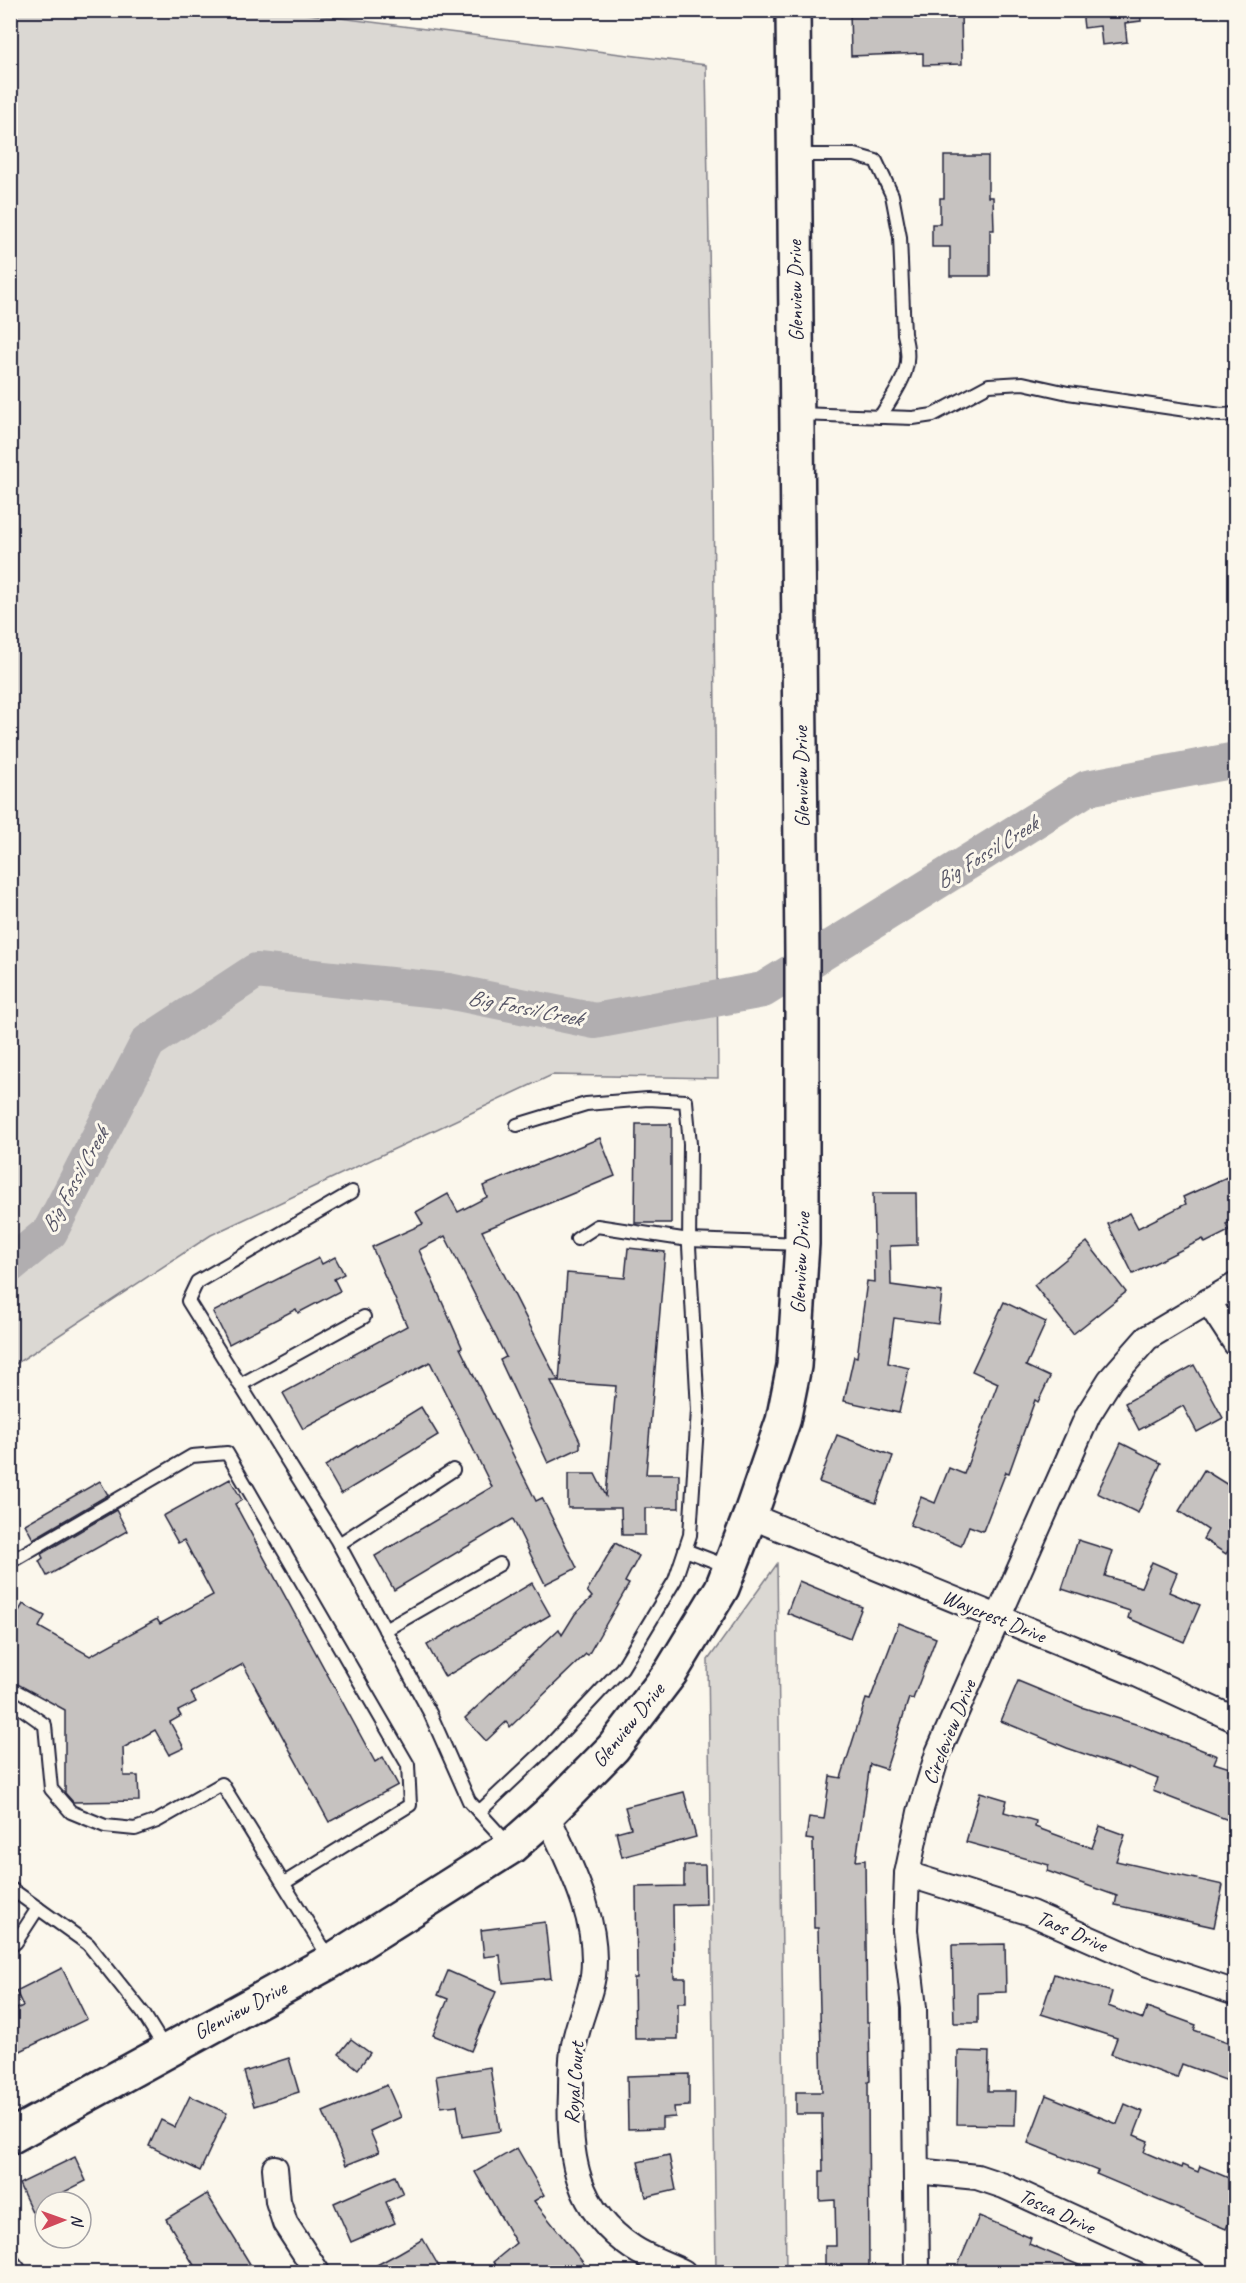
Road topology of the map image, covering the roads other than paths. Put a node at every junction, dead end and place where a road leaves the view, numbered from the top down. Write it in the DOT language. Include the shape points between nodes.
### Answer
graph roads {
  1 [pos="792,10"];
  2 [pos="794,155"];
  3 [pos="797,414"];
  4 [pos="1236,414"];
  5 [pos="880,417"];
  6 [pos="517,1125"];
  7 [pos="352,1192"];
  8 [pos="577,1239"];
  9 [pos="689,1240"];
  10 [pos="802,1244"];
  11 [pos="1236,1285"];
  12 [pos="1208,1301"];
  13 [pos="364,1317"];
  14 [pos="1236,1344"];
  15 [pos="240,1385"];
  16 [pos="453,1470"];
  17 [pos="750,1516"];
  18 [pos="339,1544"];
  19 [pos="685,1550"];
  20 [pos="10,1562"];
  21 [pos="500,1564"];
  22 [pos="731,1568"];
  23 [pos="998,1617"];
  24 [pos="385,1630"];
  25 [pos="10,1700"];
  26 [pos="1236,1720"];
  27 [pos="479,1812"];
  28 [pos="547,1815"];
  29 [pos="511,1847"];
  30 [pos="908,1874"];
  31 [pos="284,1883"];
  32 [pos="10,1888"];
  33 [pos="38,1908"];
  34 [pos="10,1947"];
  35 [pos="331,1960"];
  36 [pos="1236,1993"];
  37 [pos="166,2050"];
  38 [pos="10,2137"];
  39 [pos="275,2168"];
  40 [pos="916,2171"];
  41 [pos="10,2267"];
  42 [pos="14,2272"];
  43 [pos="317,2272"];
  44 [pos="683,2272"];
  45 [pos="917,2272"];
  46 [pos="1192,2272"];
  1 -- 2 [label="main road, Glenview Drive"];
  2 -- 3 [label="main road, Glenview Drive"];
  2 -- 5 [label="lane" via="855,155 876,161 892,195 900,237 907,372"];
  3 -- 5 [label="lane"];
  3 -- 10 [label="main road, Glenview Drive"];
  4 -- 5 [label="lane" via="1221,416 1023,383 989,385 933,416"];
  6 -- 9 [label="lane" via="586,1104 648,1099 686,1101 690,1144"];
  7 -- 15 [label="lane" via="197,1282 188,1301"];
  8 -- 9 [label="lane" via="597,1226"];
  9 -- 10 [label="lane"];
  9 -- 19 [label="lane" via="698,1410 690,1535"];
  10 -- 17 [label="main road, Glenview Drive" via="794,1366 783,1420"];
  11 -- 12 [label="street, Circleview Drive"];
  12 -- 14 [label="street"];
  12 -- 23 [label="street, Circleview Drive" via="1147,1338 1110,1380 1088,1415"];
  13 -- 15 [label="lane"];
  15 -- 18 [label="lane"];
  16 -- 18 [label="lane"];
  17 -- 22 [label="main road, Glenview Drive"];
  17 -- 23 [label="street, Waycrest Drive"];
  18 -- 24 [label="lane"];
  19 -- 22 [label="lane"];
  19 -- 27 [label="lane" via="675,1580 622,1668 550,1745"];
  20 -- 31 [label="lane" via="192,1456 227,1453 408,1765 410,1805"];
  21 -- 24 [label="lane"];
  22 -- 28 [label="main road, Glenview Drive" via="663,1682 614,1748"];
  23 -- 26 [label="street, Waycrest Drive"];
  23 -- 30 [label="street, Circleview Drive" via="938,1753 920,1812"];
  24 -- 27 [label="lane" via="430,1713 469,1801"];
  25 -- 31 [label="lane" via="45,1725 51,1789 71,1812 105,1826 135,1829 157,1821 222,1784"];
  27 -- 29 [label="lane"];
  28 -- 29 [label="main road, Glenview Drive"];
  28 -- 44 [label="street, Royal Court" via="579,1888 592,1941 593,1975 573,2049 571,2150 577,2177 593,2211 619,2237"];
  29 -- 35 [label="main road, Glenview Drive"];
  30 -- 36 [label="street, Taos Drive" via="1031,1913 1146,1964"];
  30 -- 40 [label="street, Circleview Drive" via="905,1930 914,2008"];
  31 -- 35 [label="lane"];
  32 -- 33 [label="lane"];
  33 -- 34 [label="lane"];
  33 -- 37 [label="lane" via="88,1944 143,2013"];
  35 -- 37 [label="main road, Glenview Drive"];
  37 -- 38 [label="main road, Glenview Drive"];
  39 -- 43 [label="street" via="285,2223"];
  40 -- 45 [label="street, Circleview Drive"];
  40 -- 46 [label="street, Tosca Drive" via="977,2177 1004,2186"];
  41 -- 42 [label="street"];
}
